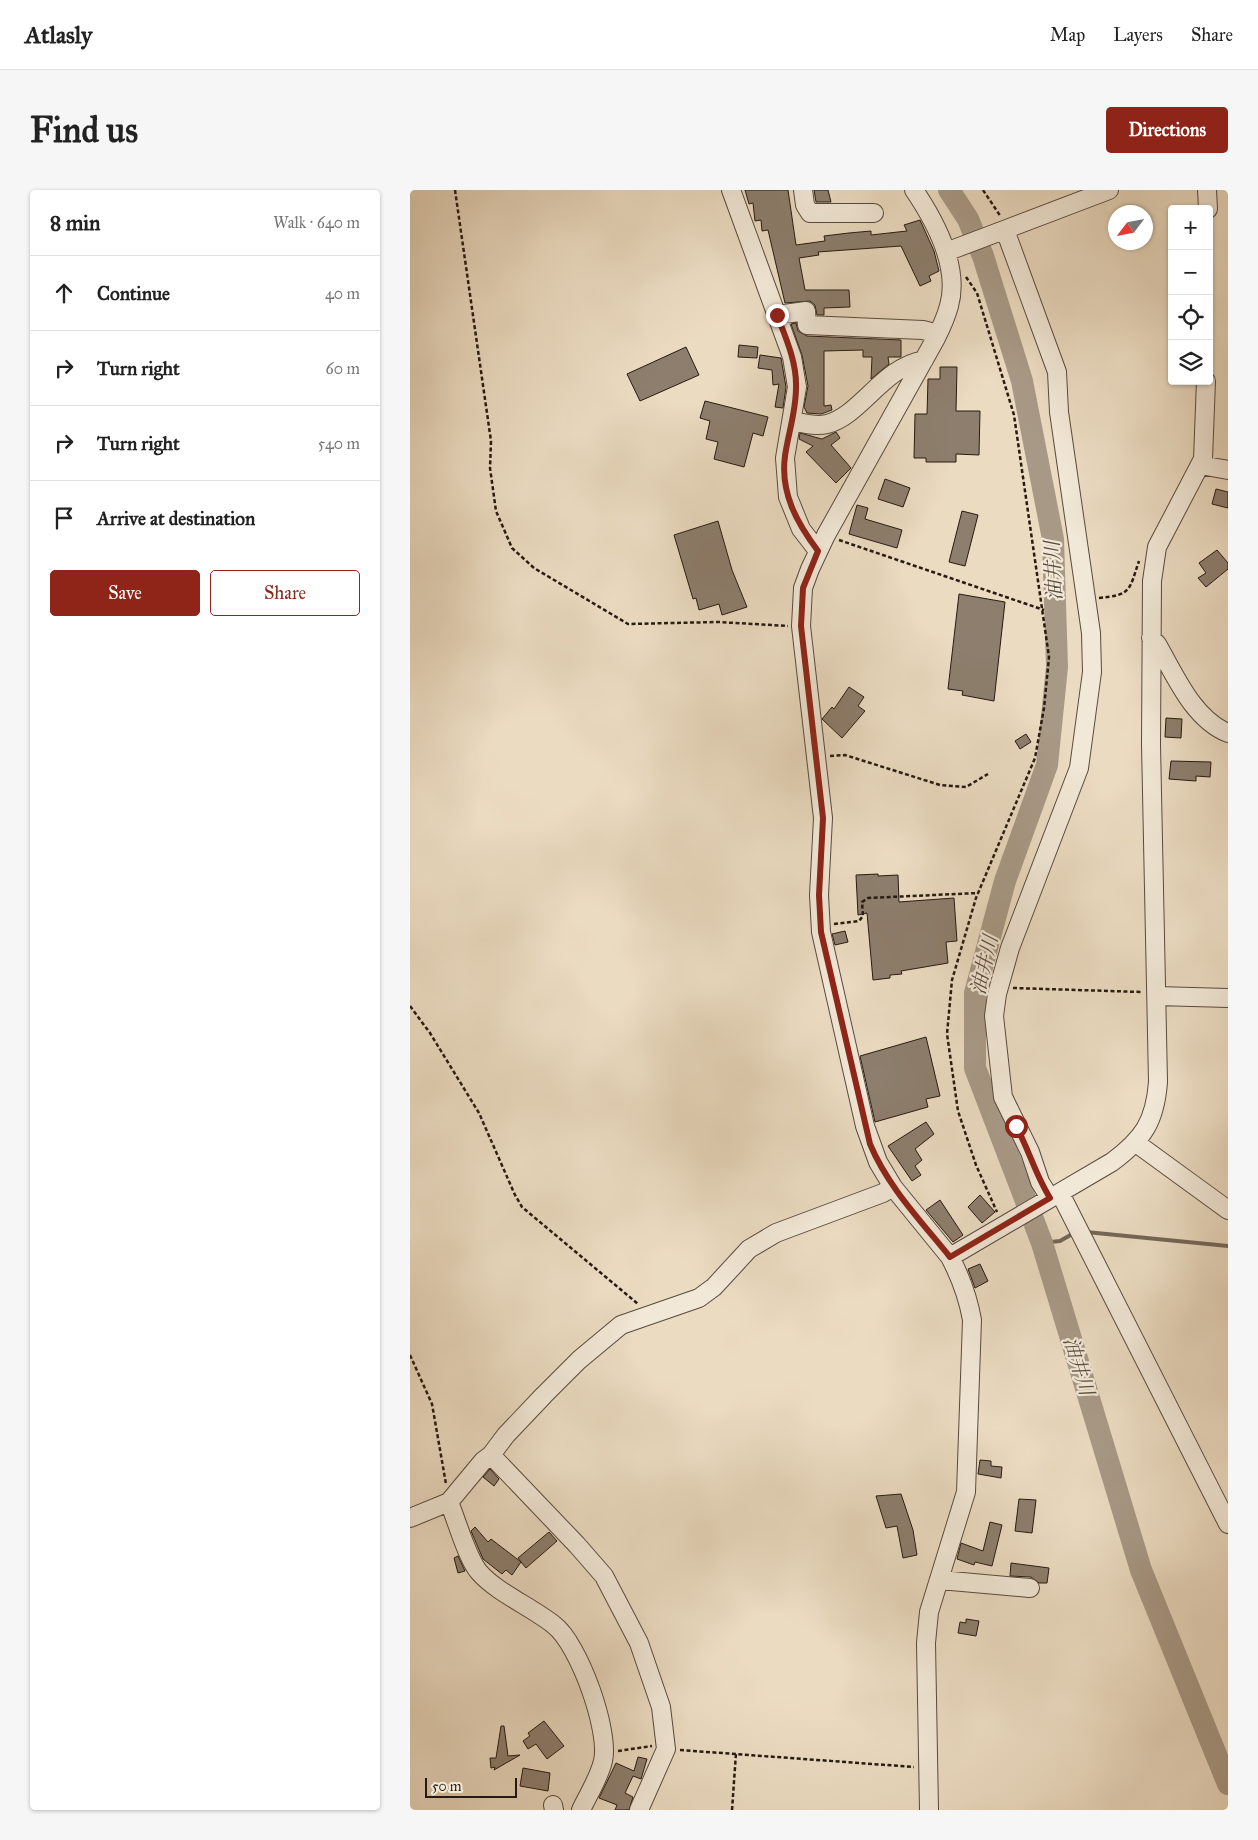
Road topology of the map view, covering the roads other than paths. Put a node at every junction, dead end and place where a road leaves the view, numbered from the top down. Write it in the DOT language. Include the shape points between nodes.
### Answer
graph roads {
  1 [pos="731,190"];
  2 [pos="803,190"];
  3 [pos="914,190"];
  4 [pos="1109,190"];
  5 [pos="1207,190"];
  6 [pos="1208,205"];
  7 [pos="874,213"];
  8 [pos="1004,230"];
  9 [pos="952,256"];
  10 [pos="777,315"];
  11 [pos="938,334"];
  12 [pos="924,360"];
  13 [pos="1206,385"];
  14 [pos="792,421"];
  15 [pos="1200,465"];
  16 [pos="1228,470"];
  17 [pos="818,551"];
  18 [pos="1151,638"];
  19 [pos="1228,733"];
  20 [pos="1157,994"];
  21 [pos="1228,998"];
  22 [pos="1136,1143"];
  23 [pos="893,1187"];
  24 [pos="1049,1199"];
  25 [pos="1228,1210"];
  26 [pos="950,1257"];
  27 [pos="491,1455"];
  28 [pos="449,1502"];
  29 [pos="410,1518"];
  30 [pos="1228,1524"];
  31 [pos="940,1580"];
  32 [pos="1030,1588"];
  33 [pos="581,1810"];
  34 [pos="639,1810"];
  35 [pos="929,1810"];
  1 -- 10 [label="street"];
  2 -- 7 [label="street" via="810,213"];
  3 -- 9 [label="street"];
  4 -- 8 [label="street"];
  5 -- 6 [label="street"];
  8 -- 9 [label="street"];
  8 -- 24 [label="street" via="1057,372 1059,412 1088,599 1092,672 1079,768 1010,948 994,1016 1003,1097"];
  9 -- 11 [label="street" via="950,305"];
  10 -- 11 [label="street" via="806,311 807,325 922,330"];
  10 -- 14 [label="street" via="795,374"];
  11 -- 12 [label="street"];
  12 -- 14 [label="street" via="912,362 890,375 835,421 813,425"];
  12 -- 17 [label="street"];
  13 -- 15 [label="street" via="1205,447"];
  14 -- 17 [label="street" via="785,458 788,497 801,528"];
  15 -- 16 [label="street"];
  15 -- 18 [label="street" via="1157,547 1152,580"];
  17 -- 23 [label="street" via="803,588 801,626 823,818 819,895 821,925 865,1126 878,1162"];
  18 -- 19 [label="street" via="1208,722"];
  18 -- 20 [label="street"];
  20 -- 21 [label="street"];
  20 -- 22 [label="street" via="1157,1097 1154,1110"];
  22 -- 24 [label="street" via="1112,1162"];
  22 -- 25 [label="street"];
  23 -- 26 [label="street"];
  23 -- 27 [label="street" via="776,1233 749,1249 708,1293 691,1302 621,1325 544,1395"];
  24 -- 26 [label="street"];
  24 -- 30 [label="street" via="1079,1230"];
  26 -- 31 [label="street" via="967,1294 972,1320 969,1429 966,1492"];
  27 -- 28 [label="street" via="483,1460"];
  27 -- 34 [label="street" via="604,1576 639,1643 661,1707 666,1749"];
  28 -- 29 [label="street"];
  28 -- 33 [label="street" via="481,1574 540,1613 564,1634 580,1667 596,1706 604,1753"];
  31 -- 32 [label="street"];
  31 -- 35 [label="street" via="929,1612 926,1643"];
}
